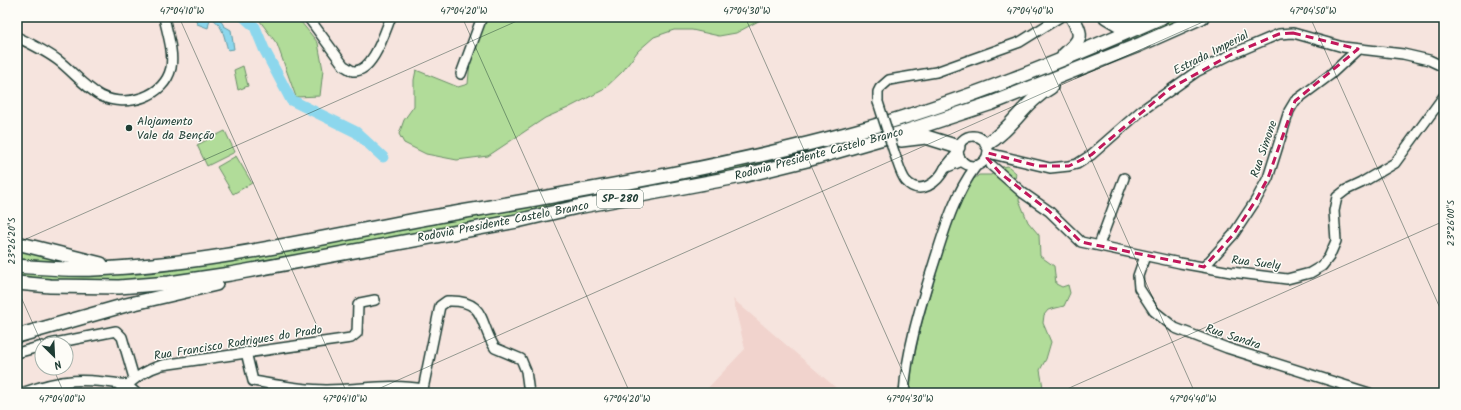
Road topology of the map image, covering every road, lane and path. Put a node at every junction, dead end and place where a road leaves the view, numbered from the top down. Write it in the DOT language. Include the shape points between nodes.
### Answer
graph roads {
  1 [pos="164,17"];
  2 [pos="308,17"];
  3 [pos="391,17"];
  4 [pos="482,17"];
  5 [pos="1060,17"];
  6 [pos="1072,17"];
  7 [pos="1106,17"];
  8 [pos="1162,17"];
  9 [pos="1202,17"];
  10 [pos="1144,25"];
  11 [pos="17,36"];
  12 [pos="1141,44"];
  13 [pos="1358,50"];
  14 [pos="1054,63"];
  15 [pos="1444,67"];
  16 [pos="461,74"];
  17 [pos="1444,96"];
  18 [pos="958,149"];
  19 [pos="985,158"];
  20 [pos="807,160"];
  21 [pos="962,162"];
  22 [pos="945,168"];
  23 [pos="1124,178"];
  24 [pos="964,182"];
  25 [pos="17,242"];
  26 [pos="1098,245"];
  27 [pos="1145,256"];
  28 [pos="307,261"];
  29 [pos="17,266"];
  30 [pos="118,268"];
  31 [pos="1204,268"];
  32 [pos="17,283"];
  33 [pos="375,300"];
  34 [pos="17,336"];
  35 [pos="74,339"];
  36 [pos="34,348"];
  37 [pos="246,352"];
  38 [pos="17,353"];
  39 [pos="134,378"];
  40 [pos="127,385"];
  41 [pos="22,393"];
  42 [pos="118,393"];
  43 [pos="136,393"];
  44 [pos="529,393"];
  45 [pos="904,393"];
  46 [pos="1369,393"];
  1 -- 11 [label="street" via="171,51 171,67 165,82 153,94 140,99 117,101 101,96 45,51"];
  2 -- 3 [label="street" via="344,66 353,70 370,63"];
  4 -- 16 [label="street"];
  5 -- 22 [label="street, bridge" via="1029,37 1006,47 936,72 889,80 880,88 878,102 906,181 913,187 923,189 932,185"];
  6 -- 14 [label="highway" via="1079,30 1079,40"];
  7 -- 10 [label="highway" via="1121,26"];
  8 -- 10 [label="highway, Rodovia Presidente Castelo Branco / SP-280"];
  9 -- 12 [label="highway, Rodovia Presidente Castelo Branco / SP-280"];
  10 -- 14 [label="highway, Rodovia Presidente Castelo Branco / SP-280"];
  12 -- 19 [label="highway" via="1046,89 996,138"];
  12 -- 20 [label="highway, Rodovia Presidente Castelo Branco / SP-280" via="992,103"];
  13 -- 15 [label="street, Estrada Imperial" via="1403,54 1429,60"];
  13 -- 19 [label="street, Estrada Imperial" via="1306,35 1280,34 1232,54 1190,76 1141,111 1077,164 1050,168"];
  13 -- 31 [label="street, Rua Simone" via="1295,101 1289,111 1268,178 1232,236"];
  14 -- 30 [label="highway, Rodovia Presidente Castelo Branco / SP-280" via="910,115 814,141 687,170 245,252 184,262"];
  17 -- 31 [label="street, Rua Suely" via="1395,163 1337,197 1334,207 1336,241 1334,250 1322,266 1300,277 1287,279"];
  18 -- 19 [label="street" via="963,139 971,136 980,137"];
  18 -- 20 [label="highway" via="926,137"];
  18 -- 21 [label="street"];
  18 -- 22 [label="street"];
  19 -- 21 [label="street"];
  19 -- 24 [label="street"];
  19 -- 26 [label="street, Rua Suely" via="1023,193 1049,211 1081,242"];
  20 -- 28 [label="highway, Rodovia Presidente Castelo Branco / SP-280" via="742,176"];
  21 -- 22 [label="street"];
  21 -- 24 [label="street"];
  23 -- 26 [label="street"];
  24 -- 45 [label="street" via="926,287 907,364"];
  25 -- 30 [label="highway"];
  26 -- 27 [label="street, Rua Suely"];
  27 -- 31 [label="street, Rua Suely"];
  27 -- 46 [label="street, Rua Sandra" via="1138,276 1139,288 1154,311 1175,328 1227,348"];
  28 -- 32 [label="highway, Rodovia Presidente Castelo Branco / SP-280" via="142,285 77,287"];
  28 -- 34 [label="highway" via="275,272 168,294"];
  29 -- 30 [label="highway, Rodovia Presidente Castelo Branco / SP-280" via="83,270"];
  33 -- 37 [label="street, Rua Francisco Rodrigues do Prado" via="358,305 357,333 351,338"];
  35 -- 39 [label="street" via="116,331 122,337"];
  36 -- 38 [label="street"];
  37 -- 39 [label="street, Rua Francisco Rodrigues do Prado" via="162,365 148,369"];
  37 -- 44 [label="street" via="253,381 291,388 324,390 398,385 423,389 440,306 453,300 470,303 475,307 496,348 521,359 526,371"];
  39 -- 40 [label="street, Rua Francisco Rodrigues do Prado"];
  40 -- 41 [label="street" via="95,380 64,380"];
  40 -- 42 [label="street, Rua Francisco Rodrigues do Prado"];
  40 -- 43 [label="street"];
}
